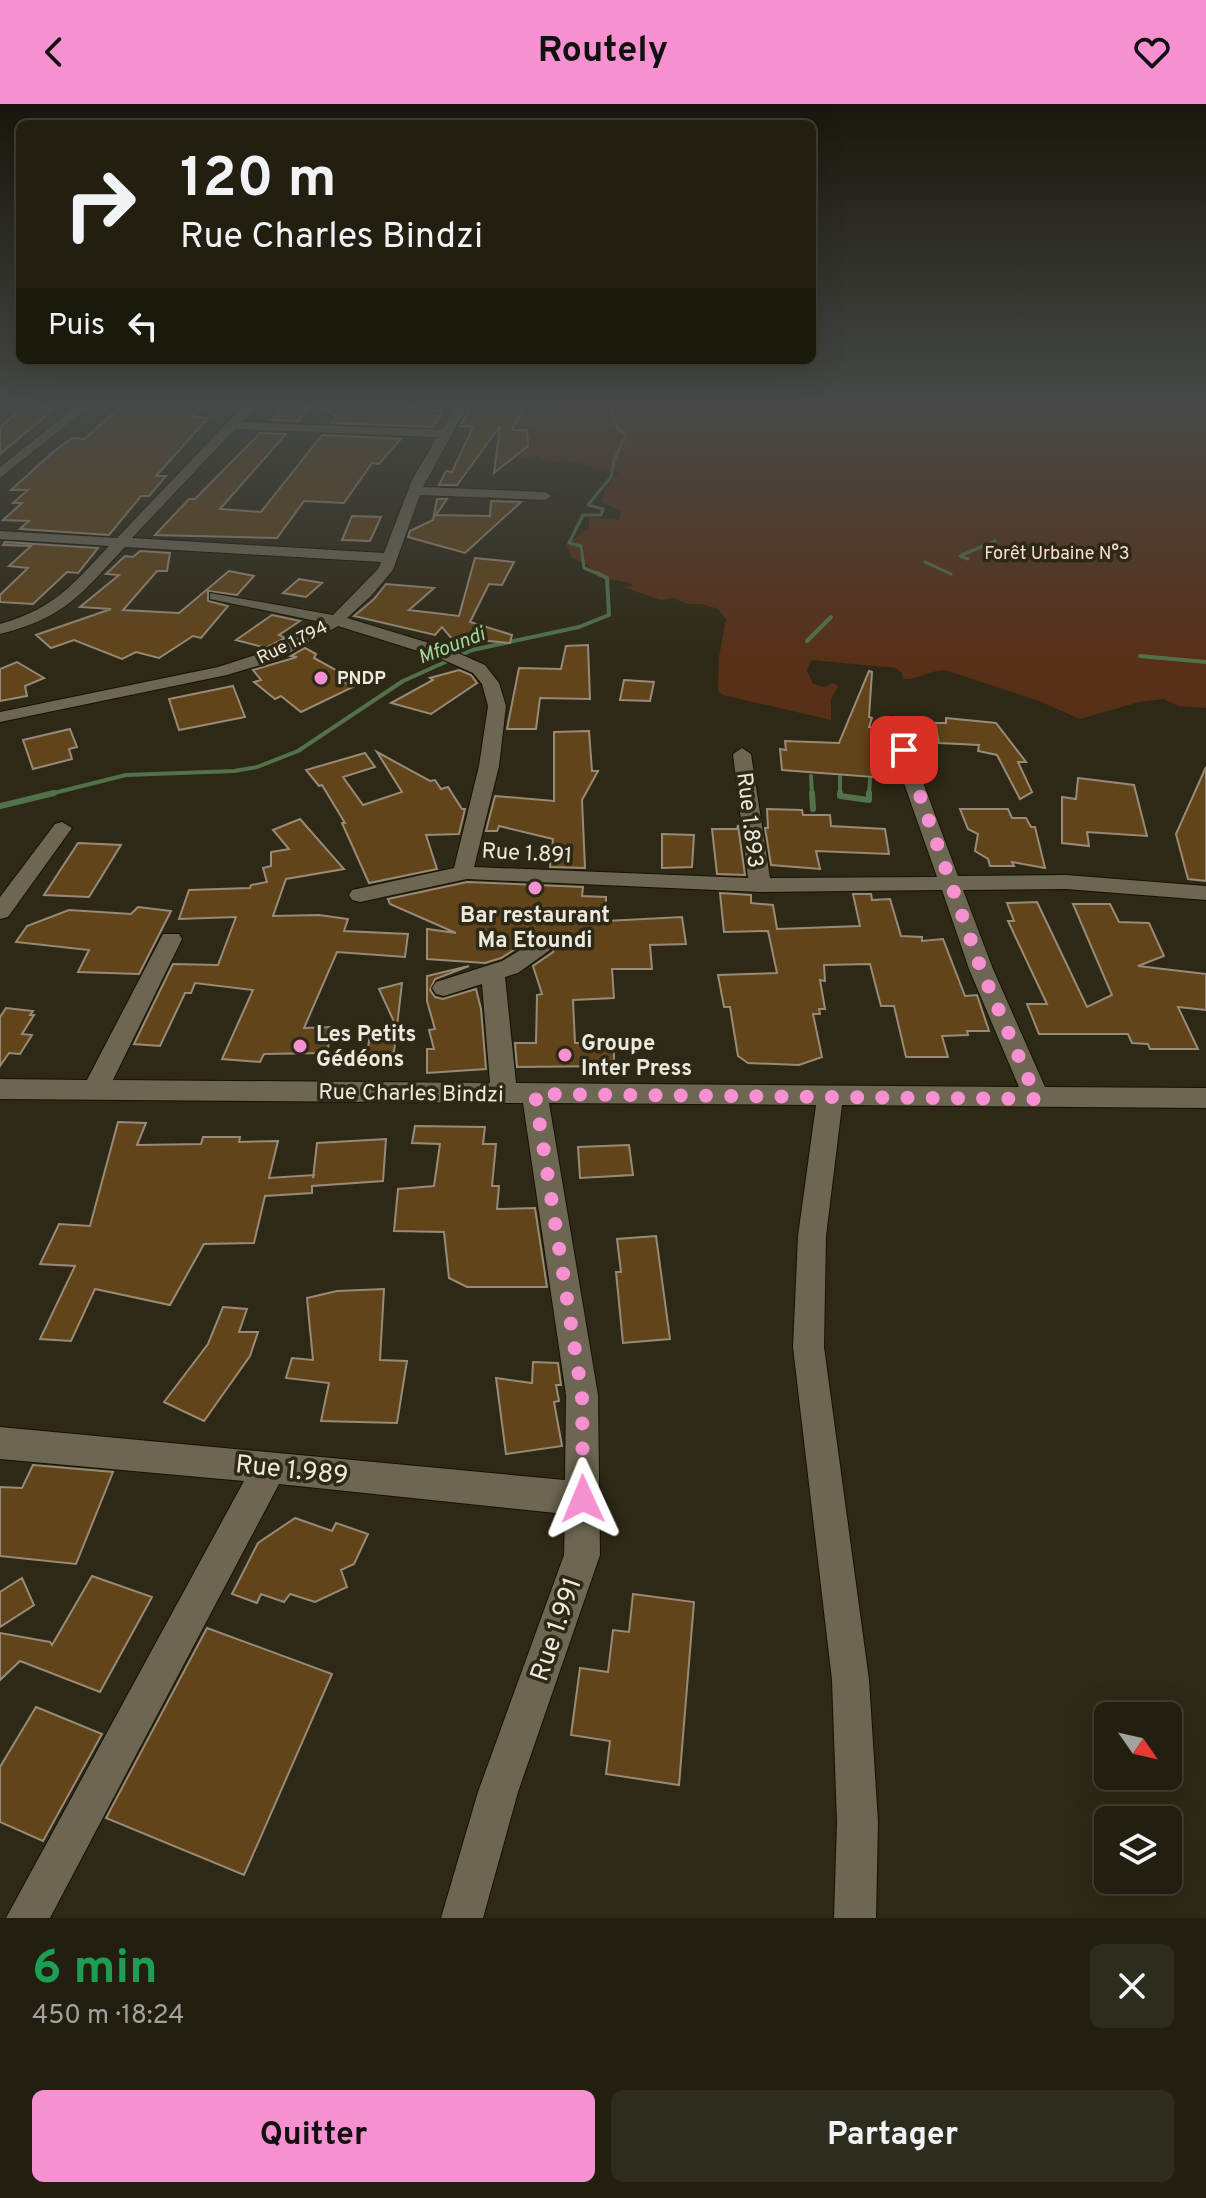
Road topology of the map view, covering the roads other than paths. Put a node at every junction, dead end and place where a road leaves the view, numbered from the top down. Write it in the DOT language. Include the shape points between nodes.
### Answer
graph roads {
  1 [pos="172,490"];
  2 [pos="415,491"];
  3 [pos="545,496"];
  4 [pos="0,535"];
  5 [pos="122,542"];
  6 [pos="389,558"];
  7 [pos="216,596"];
  8 [pos="336,620"];
  9 [pos="0,629"];
  10 [pos="0,717"];
  11 [pos="891,721"];
  12 [pos="742,754"];
  13 [pos="62,828"];
  14 [pos="465,871"];
  15 [pos="760,885"];
  16 [pos="949,885"];
  17 [pos="1206,893"];
  18 [pos="360,895"];
  19 [pos="0,912"];
  20 [pos="171,939"];
  21 [pos="542,945"];
  22 [pos="493,975"];
  23 [pos="444,988"];
  24 [pos="0,1089"];
  25 [pos="95,1090"];
  26 [pos="519,1094"];
  27 [pos="830,1096"];
  28 [pos="1206,1098"];
  29 [pos="1037,1099"];
  30 [pos="0,1443"];
  31 [pos="270,1467"];
  32 [pos="583,1499"];
  33 [pos="27,1918"];
  34 [pos="462,1918"];
  35 [pos="855,1918"];
  1 -- 5 [label="street"];
  2 -- 3 [label="street"];
  2 -- 6 [label="street, Rue 1.794"];
  4 -- 5 [label="street"];
  5 -- 6 [label="street"];
  5 -- 9 [label="street" via="50,612"];
  6 -- 8 [label="street, Rue 1.794" via="378,580"];
  7 -- 8 [label="street, Rue 1.891"];
  8 -- 10 [label="street, Rue 1.794" via="271,656 221,671"];
  8 -- 14 [label="street, Rue 1.891" via="470,663 490,683 497,706"];
  11 -- 16 [label="street"];
  12 -- 15 [label="street, Rue 1.893"];
  13 -- 19 [label="street"];
  14 -- 15 [label="street, Rue 1.891"];
  14 -- 18 [label="street"];
  15 -- 16 [label="street, Rue 1.891"];
  16 -- 17 [label="street, Rue 1.891" via="1066,882"];
  16 -- 29 [label="street"];
  20 -- 25 [label="street"];
  21 -- 22 [label="street"];
  22 -- 23 [label="street"];
  22 -- 26 [label="street, Rue 1.991" via="504,1073"];
  24 -- 25 [label="street, Rue Charles Bindzi"];
  25 -- 26 [label="street, Rue Charles Bindzi"];
  26 -- 27 [label="street, Rue Charles Bindzi"];
  26 -- 32 [label="street, Rue 1.991" via="582,1395"];
  27 -- 29 [label="street, Rue Charles Bindzi"];
  27 -- 35 [label="street" via="809,1241 808,1322 853,1681 860,1838"];
  28 -- 29 [label="street, Rue Charles Bindzi"];
  30 -- 31 [label="street, Rue 1.989"];
  31 -- 32 [label="street, Rue 1.989"];
  31 -- 33 [label="street"];
  32 -- 34 [label="street, Rue 1.991" via="582,1555 498,1792"];
}
